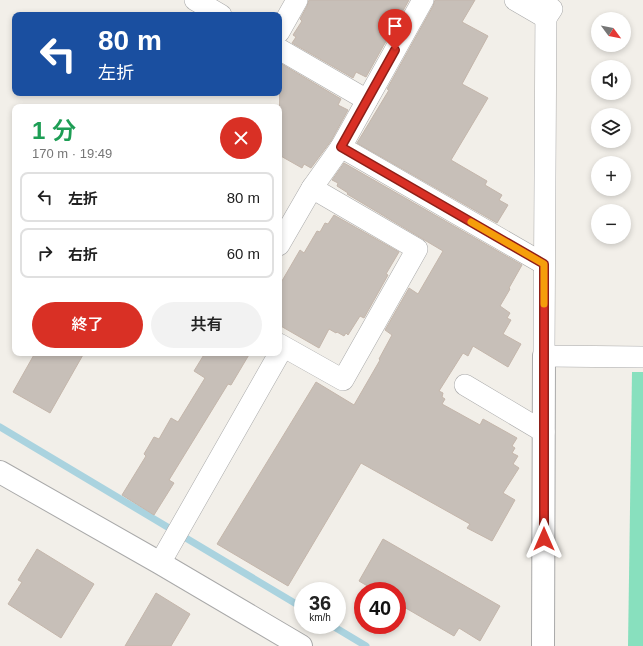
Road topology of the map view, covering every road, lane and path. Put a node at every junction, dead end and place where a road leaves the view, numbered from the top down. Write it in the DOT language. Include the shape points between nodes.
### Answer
graph roads {
  1 [pos="196,0"];
  2 [pos="297,0"];
  3 [pos="423,0"];
  4 [pos="558,0"];
  5 [pos="521,2"];
  6 [pos="546,9"];
  7 [pos="216,12"];
  8 [pos="282,27"];
  9 [pos="282,51"];
  10 [pos="367,100"];
  11 [pos="341,147"];
  12 [pos="312,188"];
  13 [pos="282,240"];
  14 [pos="544,264"];
  15 [pos="282,347"];
  16 [pos="275,356"];
  17 [pos="544,356"];
  18 [pos="643,357"];
  19 [pos="465,385"];
  20 [pos="544,432"];
  21 [pos="0,472"];
  22 [pos="170,545"];
  23 [pos="301,646"];
  24 [pos="543,646"];
  1 -- 7 [label="street"];
  2 -- 8 [label="street"];
  3 -- 10 [label="street"];
  4 -- 6 [label="street"];
  5 -- 6 [label="street"];
  6 -- 14 [label="street"];
  9 -- 10 [label="street"];
  10 -- 11 [label="street"];
  11 -- 12 [label="street"];
  11 -- 14 [label="street"];
  12 -- 13 [label="street"];
  12 -- 15 [label="street" via="417,248 343,380"];
  14 -- 17 [label="street"];
  16 -- 22 [label="street"];
  17 -- 18 [label="street"];
  17 -- 20 [label="street"];
  19 -- 20 [label="street"];
  20 -- 24 [label="street"];
  21 -- 22 [label="street"];
  22 -- 23 [label="street"];
}
